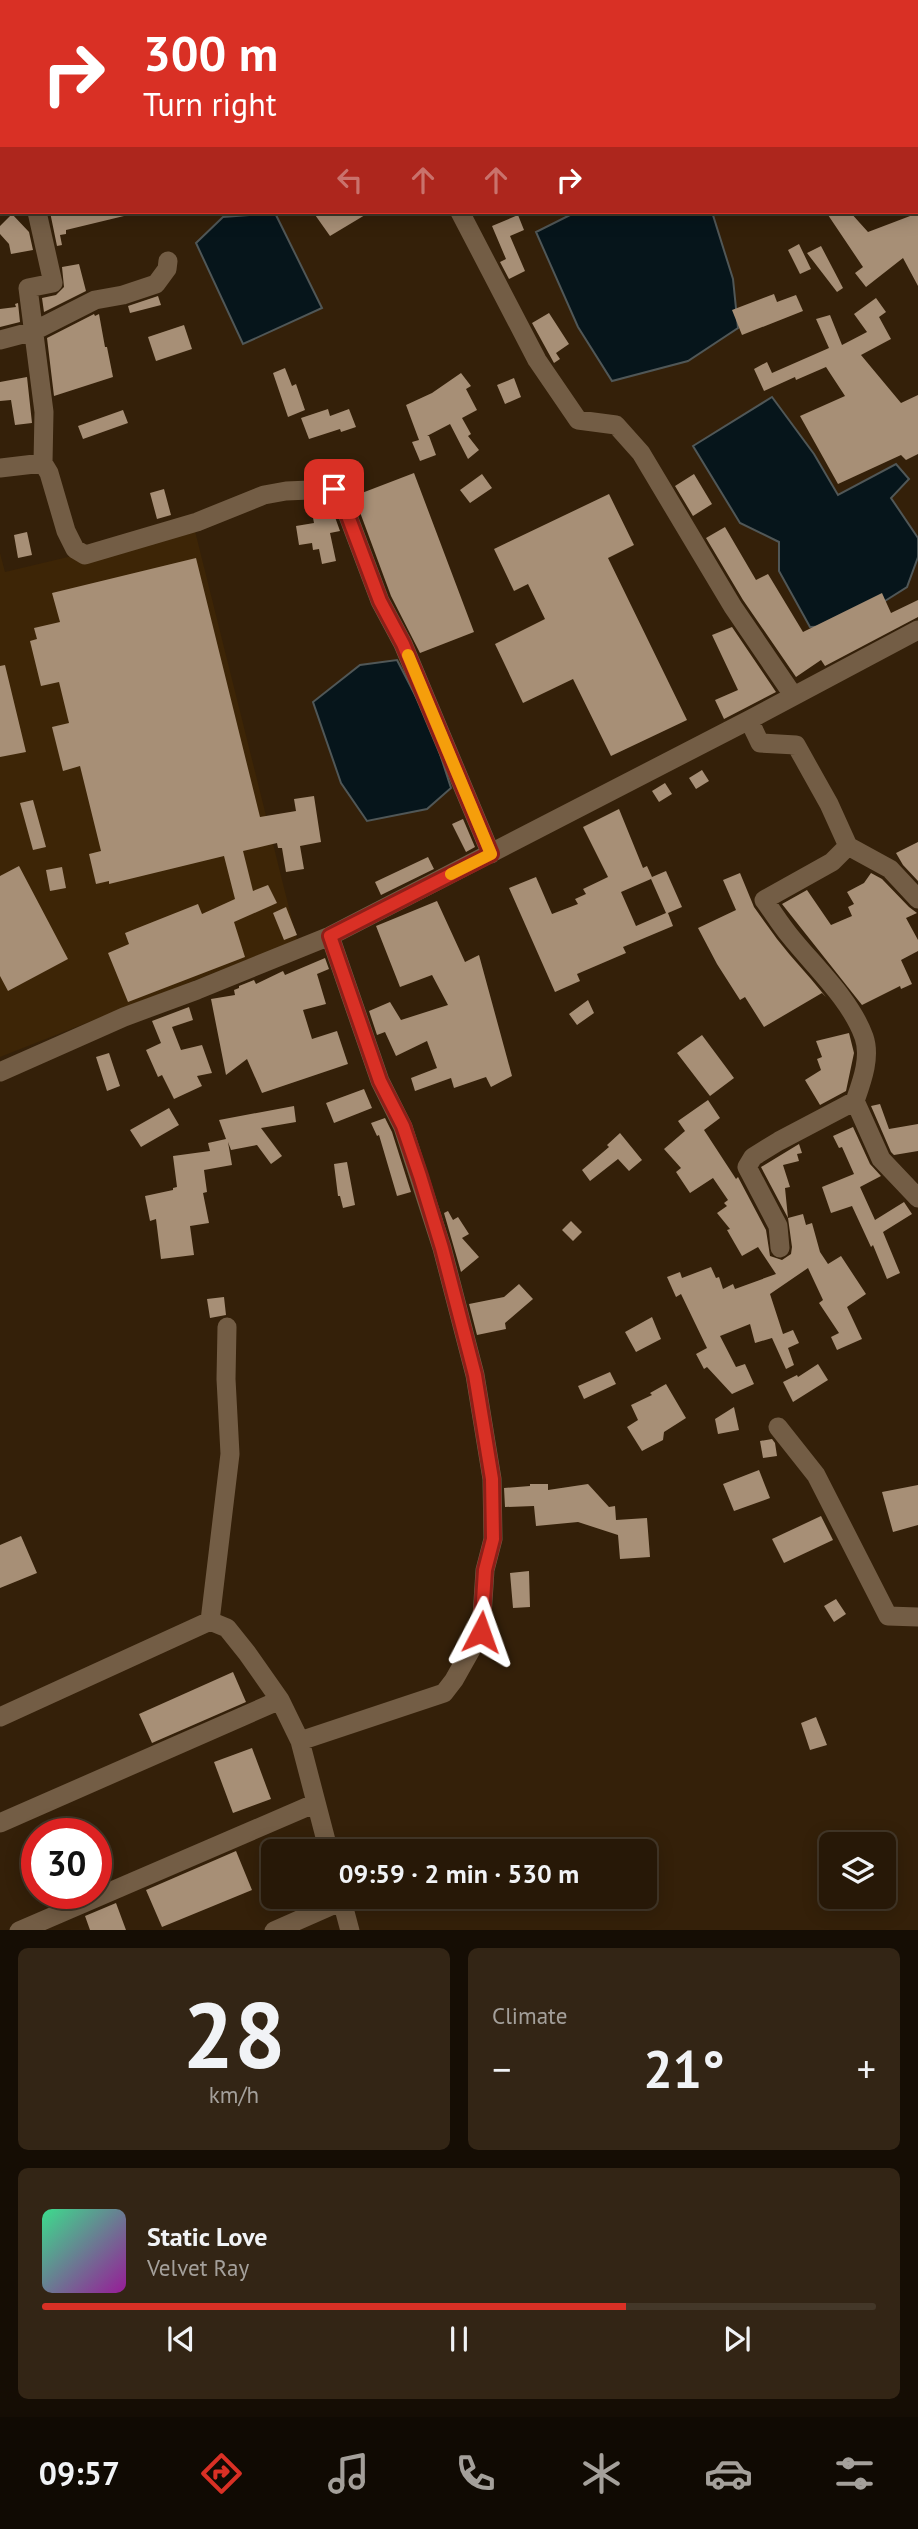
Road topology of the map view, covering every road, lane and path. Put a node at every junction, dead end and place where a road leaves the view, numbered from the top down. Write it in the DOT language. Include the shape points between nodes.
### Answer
graph roads {
  1 [pos="37,214"];
  2 [pos="461,214"];
  3 [pos="168,261"];
  4 [pos="34,331"];
  5 [pos="0,340"];
  6 [pos="43,463"];
  7 [pos="0,468"];
  8 [pos="918,630"];
  9 [pos="793,695"];
  10 [pos="749,720"];
  11 [pos="848,846"];
  12 [pos="491,854"];
  13 [pos="918,899"];
  14 [pos="330,936"];
  15 [pos="0,1072"];
  16 [pos="855,1101"];
  17 [pos="918,1198"];
  18 [pos="780,1248"];
  19 [pos="227,1327"];
  20 [pos="778,1427"];
  21 [pos="918,1617"];
  22 [pos="210,1621"];
  23 [pos="280,1700"];
  24 [pos="0,1717"];
  25 [pos="300,1741"];
  26 [pos="316,1802"];
  27 [pos="0,1823"];
  28 [pos="326,1839"];
  29 [pos="319,1909"];
  30 [pos="344,1909"];
  31 [pos="19,1930"];
  32 [pos="274,1930"];
  33 [pos="350,1930"];
  1 -- 4 [label="street" via="53,283 28,288"];
  2 -- 9 [label="street" via="537,360 578,420 617,425 641,453 733,607"];
  3 -- 4 [label="street" via="156,284 95,300"];
  4 -- 5 [label="street"];
  4 -- 6 [label="street" via="44,412"];
  6 -- 7 [label="street"];
  6 -- 12 [label="street" via="66,531 75,549 85,555 197,522 264,495 334,489"];
  8 -- 9 [label="street"];
  9 -- 10 [label="street"];
  10 -- 11 [label="street" via="760,743 796,745"];
  10 -- 12 [label="street"];
  11 -- 13 [label="street" via="890,869"];
  11 -- 16 [label="street" via="832,862 764,900 852,1013 865,1038 866,1063"];
  12 -- 14 [label="street"];
  14 -- 15 [label="street" via="124,1017"];
  14 -- 25 [label="street" via="380,1081 403,1126 442,1248 475,1375 492,1479 493,1539 485,1570 481,1632 444,1693"];
  16 -- 17 [label="street" via="881,1159"];
  16 -- 18 [label="street" via="753,1157 747,1167 778,1226"];
  19 -- 22 [label="street" via="230,1454"];
  20 -- 21 [label="street" via="816,1475 888,1616"];
  22 -- 23 [label="street" via="227,1628"];
  22 -- 24 [label="street"];
  23 -- 25 [label="street"];
  23 -- 27 [label="street"];
  25 -- 26 [label="street"];
  26 -- 28 [label="street"];
  26 -- 31 [label="street"];
  29 -- 32 [label="street"];
  30 -- 33 [label="street"];
}
